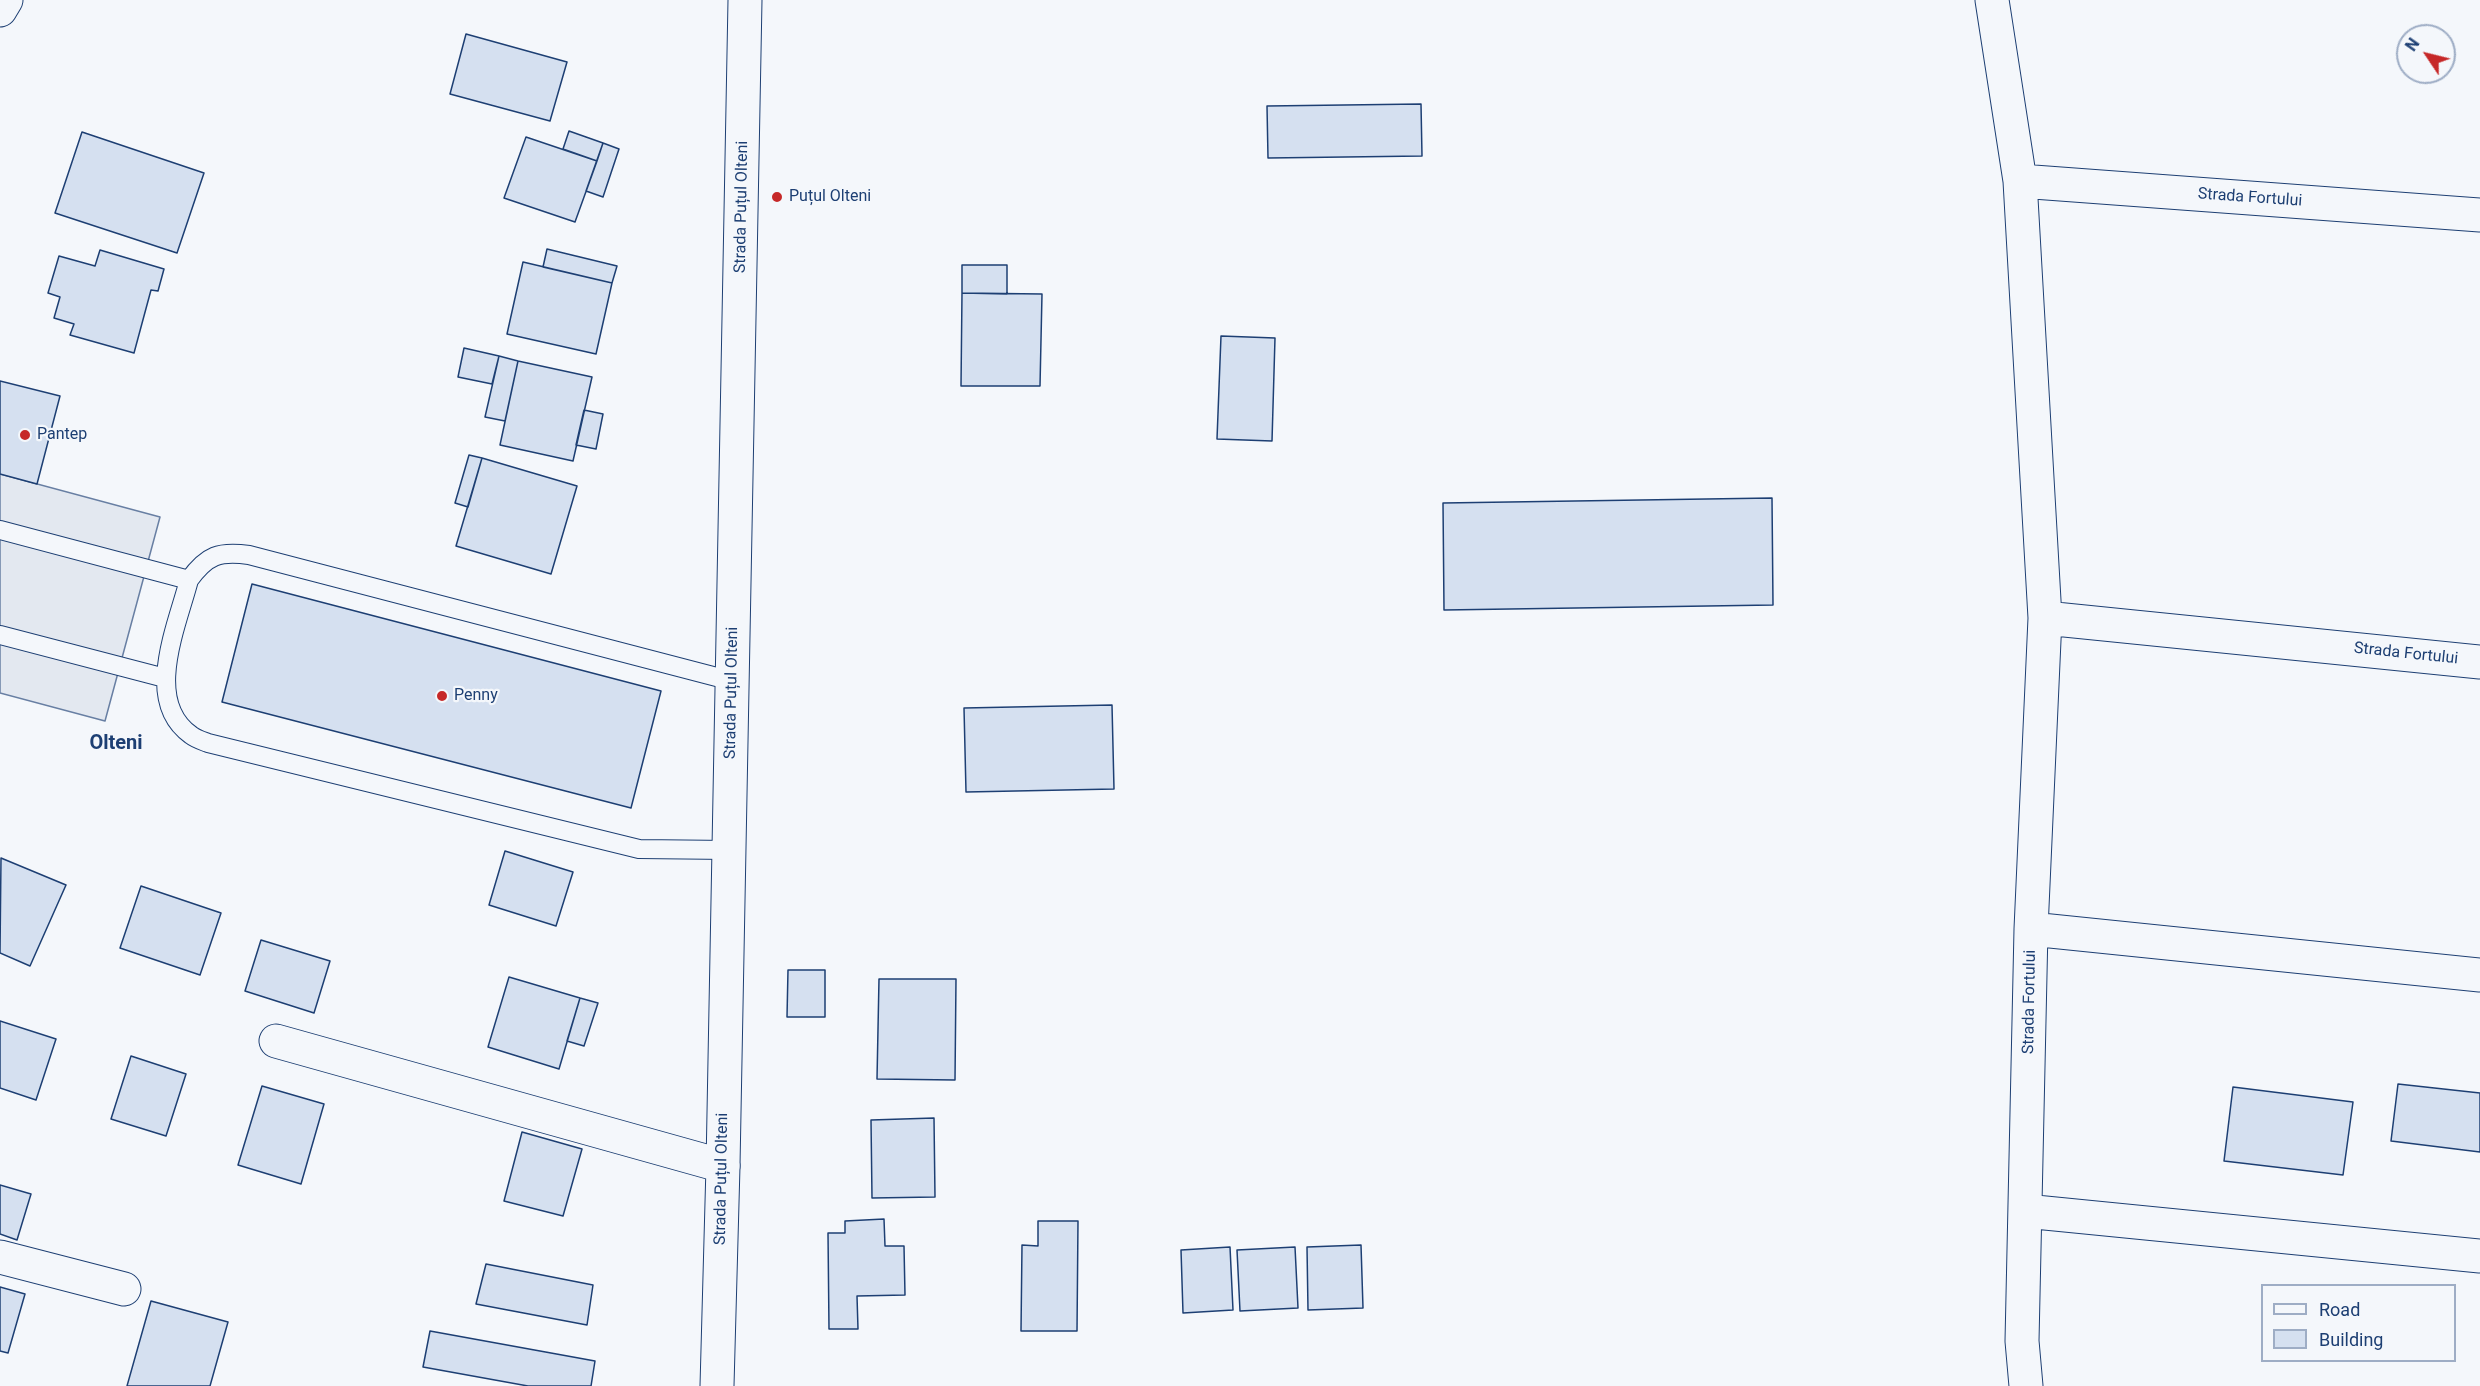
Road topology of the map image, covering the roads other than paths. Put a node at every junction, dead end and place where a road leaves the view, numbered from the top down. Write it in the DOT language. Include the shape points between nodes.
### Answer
graph roads {
  1 [pos="6,0"];
  2 [pos="746,0"];
  3 [pos="1992,0"];
  4 [pos="0,10"];
  5 [pos="2020,181"];
  6 [pos="2480,215"];
  7 [pos="0,530"];
  8 [pos="189,580"];
  9 [pos="2045,618"];
  10 [pos="0,635"];
  11 [pos="2480,662"];
  12 [pos="165,678"];
  13 [pos="732,681"];
  14 [pos="729,850"];
  15 [pos="2031,929"];
  16 [pos="2480,975"];
  17 [pos="276,1041"];
  18 [pos="723,1166"];
  19 [pos="2025,1212"];
  20 [pos="2480,1256"];
  21 [pos="0,1257"];
  22 [pos="124,1289"];
  23 [pos="717,1386"];
  24 [pos="2026,1386"];
  1 -- 4 [label="street"];
  2 -- 13 [label="street, Strada Puțul Olteni"];
  3 -- 5 [label="street, Strada Fortului"];
  5 -- 6 [label="street, Strada Fortului"];
  5 -- 9 [label="street, Strada Fortului"];
  7 -- 8 [label="lane"];
  8 -- 12 [label="lane"];
  8 -- 13 [label="lane" via="207,559 219,554 249,555"];
  9 -- 11 [label="street, Strada Fortului"];
  9 -- 15 [label="street, Strada Fortului"];
  10 -- 12 [label="lane"];
  12 -- 14 [label="lane" via="166,696 175,717 191,735 208,743 639,849"];
  13 -- 14 [label="street, Strada Puțul Olteni"];
  14 -- 18 [label="street, Strada Puțul Olteni"];
  15 -- 16 [label="street"];
  15 -- 19 [label="street, Strada Fortului"];
  17 -- 18 [label="street"];
  18 -- 23 [label="street, Strada Puțul Olteni"];
  19 -- 20 [label="street"];
  19 -- 24 [label="street, Strada Fortului" via="2022,1341"];
  21 -- 22 [label="street"];
}
